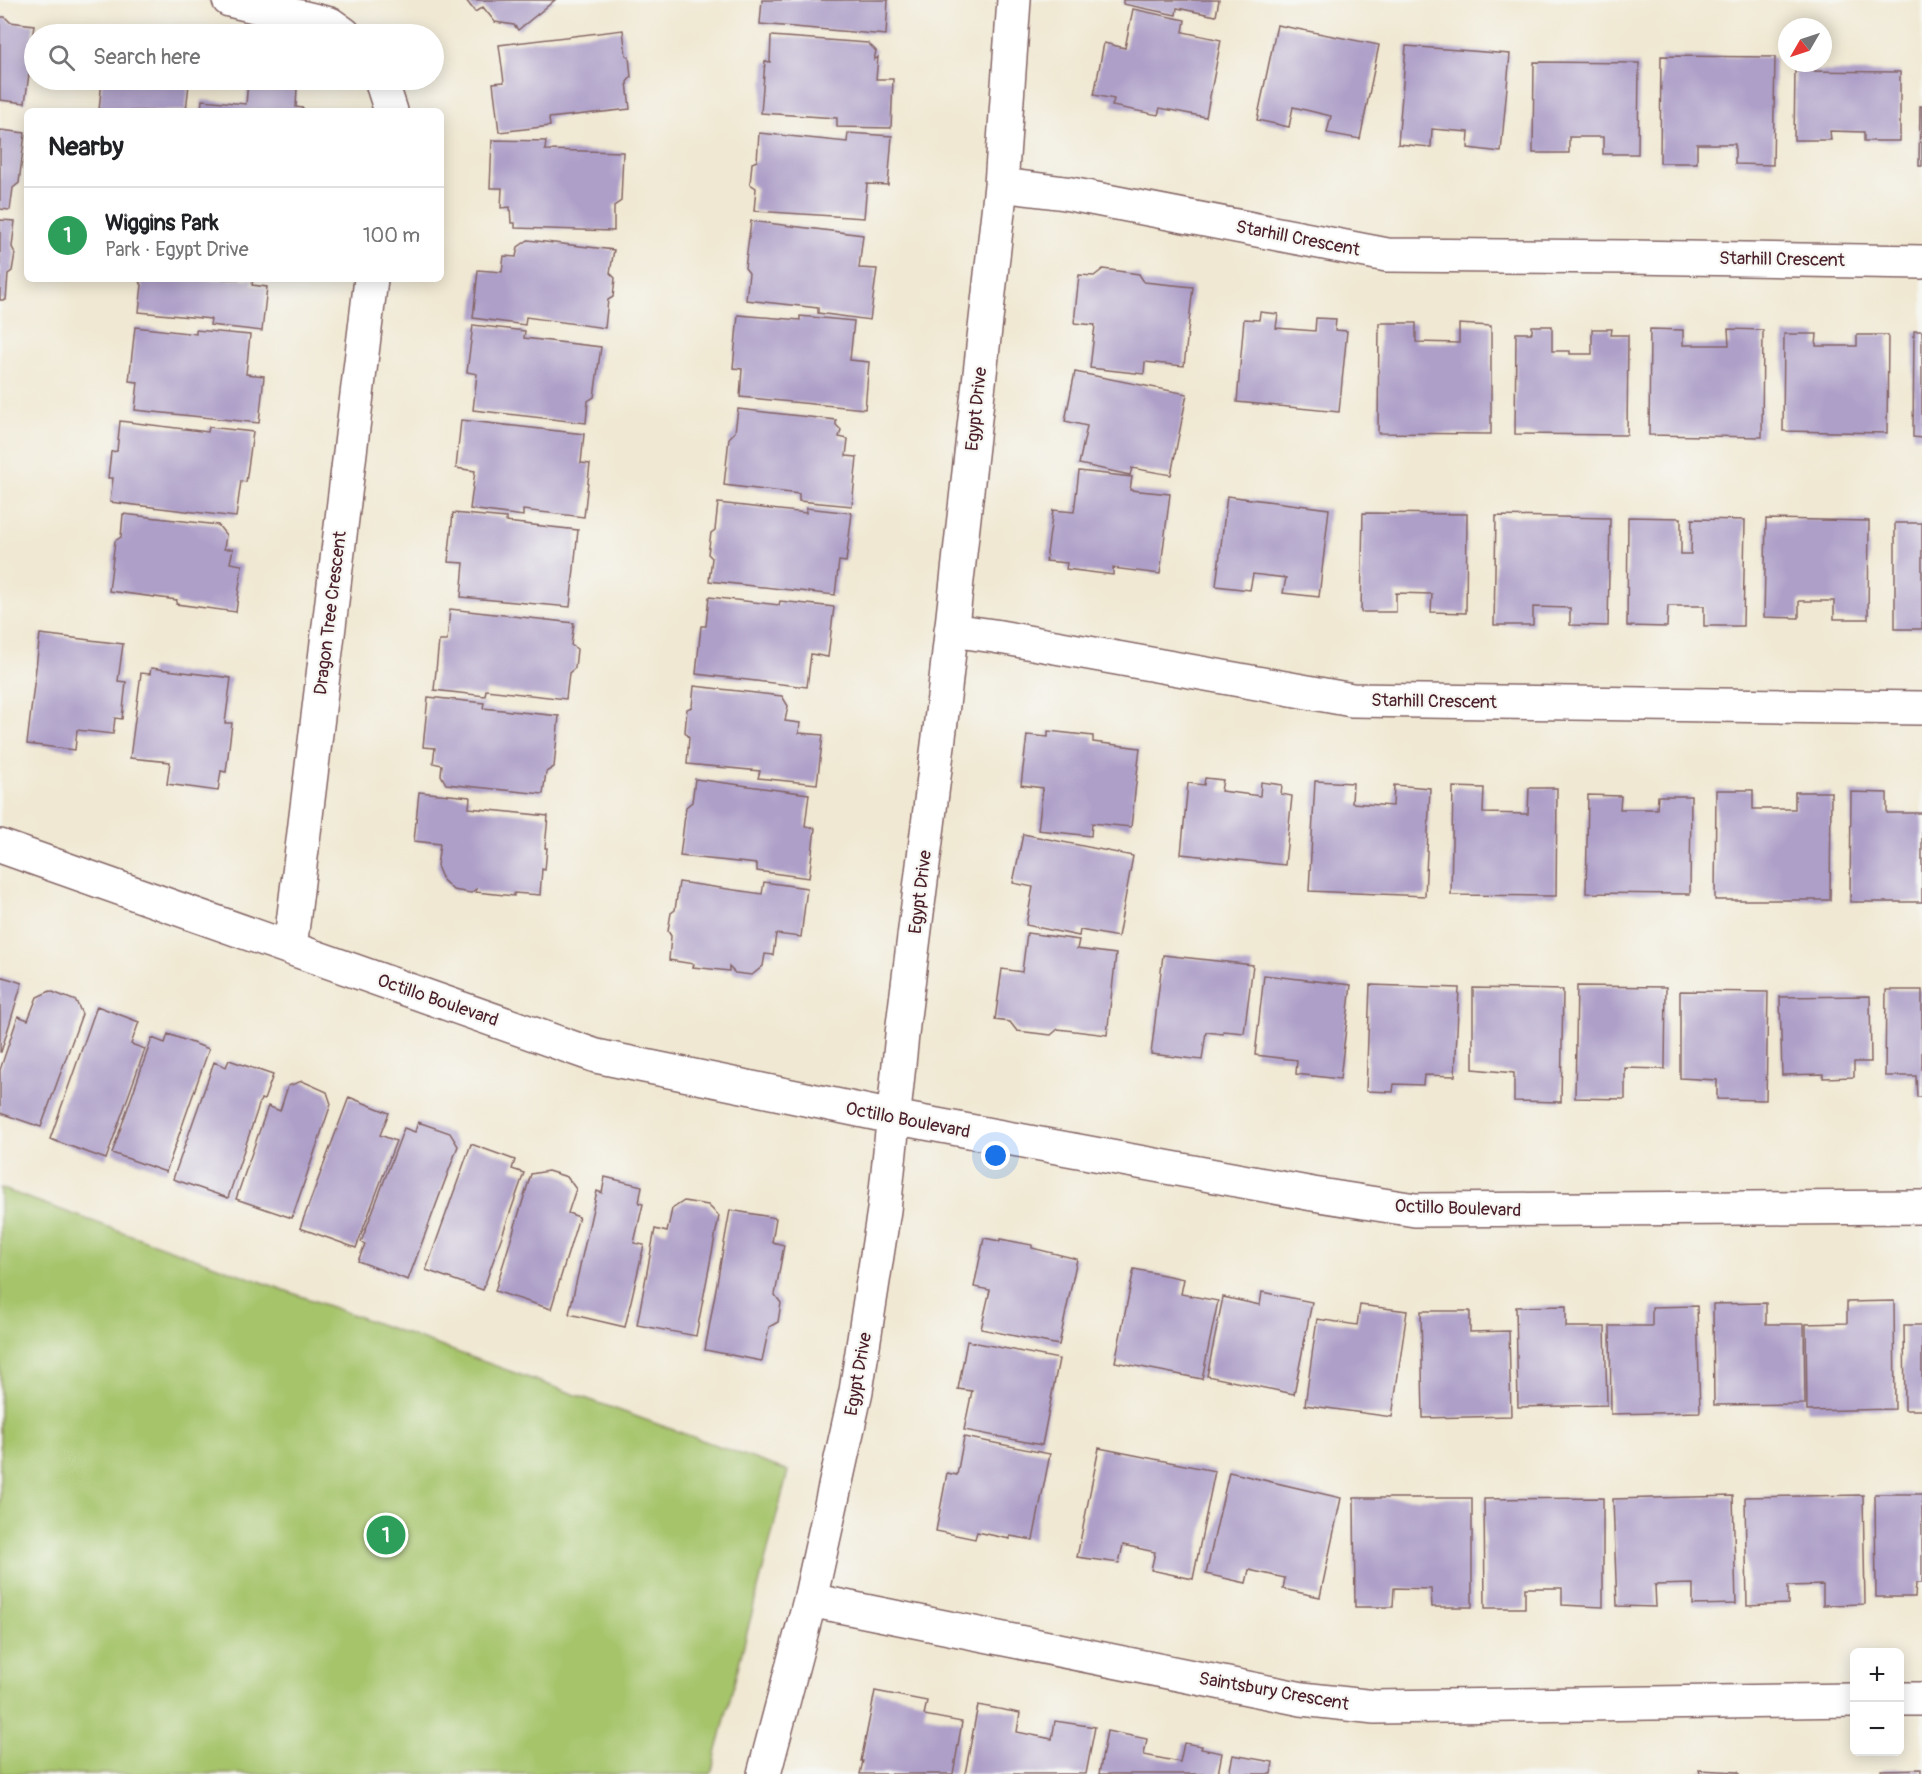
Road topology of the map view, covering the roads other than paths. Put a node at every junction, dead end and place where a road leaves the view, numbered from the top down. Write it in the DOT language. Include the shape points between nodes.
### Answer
graph roads {
  1 [pos="229,0"];
  2 [pos="1014,0"];
  3 [pos="330,24"];
  4 [pos="384,90"];
  5 [pos="390,108"];
  6 [pos="1001,185"];
  7 [pos="1922,262"];
  8 [pos="370,282"];
  9 [pos="951,630"];
  10 [pos="1922,708"];
  11 [pos="0,846"];
  12 [pos="290,948"];
  13 [pos="894,1117"];
  14 [pos="1922,1207"];
  15 [pos="810,1600"];
  16 [pos="1922,1699"];
  17 [pos="1850,1700"];
  18 [pos="1904,1700"];
  19 [pos="764,1774"];
  1 -- 3 [label="street"];
  2 -- 6 [label="street, Egypt Drive"];
  4 -- 5 [label="street"];
  6 -- 7 [label="street, Starhill Crescent" via="1065,193 1387,255"];
  6 -- 9 [label="street, Egypt Drive"];
  8 -- 12 [label="street, Dragon Tree Crescent"];
  9 -- 10 [label="street, Starhill Crescent" via="1352,700"];
  9 -- 13 [label="street, Egypt Drive"];
  11 -- 12 [label="street, Octillo Boulevard"];
  12 -- 13 [label="street, Octillo Boulevard" via="596,1056"];
  13 -- 14 [label="street, Octillo Boulevard" via="1415,1210"];
  13 -- 15 [label="street, Egypt Drive" via="856,1391"];
  15 -- 17 [label="street, Saintsbury Crescent" via="1302,1699 1375,1707"];
  15 -- 19 [label="street, Egypt Drive"];
  16 -- 18 [label="street"];
}
